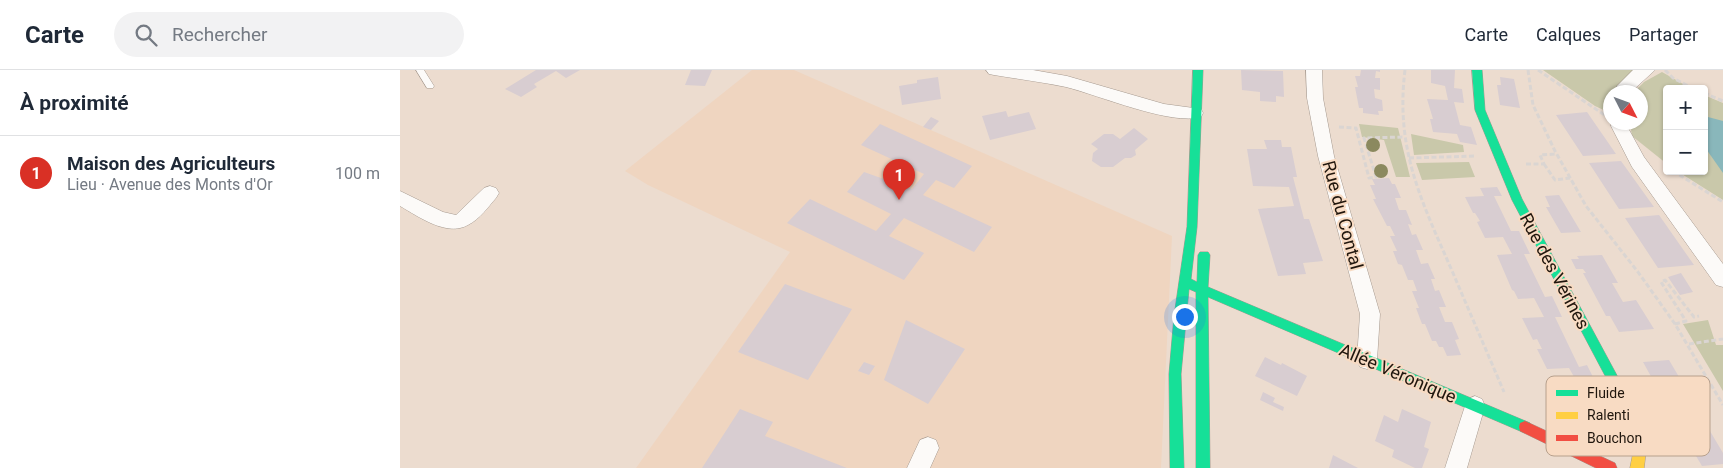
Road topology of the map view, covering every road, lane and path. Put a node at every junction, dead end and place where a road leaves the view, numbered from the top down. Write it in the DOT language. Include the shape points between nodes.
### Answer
graph roads {
  1 [pos="420,70"];
  2 [pos="994,70"];
  3 [pos="1198,70"];
  4 [pos="1314,70"];
  5 [pos="1405,70"];
  6 [pos="1477,70"];
  7 [pos="1528,70"];
  8 [pos="1538,70"];
  9 [pos="1647,70"];
  10 [pos="1664,70"];
  11 [pos="1628,85"];
  12 [pos="1686,85"];
  13 [pos="430,86"];
  14 [pos="1708,95"];
  15 [pos="1723,101"];
  16 [pos="1195,113"];
  17 [pos="1603,115"];
  18 [pos="1321,126"];
  19 [pos="1622,130"];
  20 [pos="1404,137"];
  21 [pos="1556,154"];
  22 [pos="1409,158"];
  23 [pos="1500,161"];
  24 [pos="1544,164"];
  25 [pos="1679,175"];
  26 [pos="1570,178"];
  27 [pos="490,193"];
  28 [pos="400,198"];
  29 [pos="1723,202"];
  30 [pos="1204,208"];
  31 [pos="1204,244"];
  32 [pos="1723,279"];
  33 [pos="1184,282"];
  34 [pos="1203,290"];
  35 [pos="1699,316"];
  36 [pos="1675,324"];
  37 [pos="1723,340"];
  38 [pos="1688,344"];
  39 [pos="1367,360"];
  40 [pos="1611,376"];
  41 [pos="1706,376"];
  42 [pos="1710,382"];
  43 [pos="1506,397"];
  44 [pos="1723,405"];
  45 [pos="1475,406"];
  46 [pos="1546,439"];
  47 [pos="928,448"];
  48 [pos="1584,456"];
  49 [pos="918,468"];
  50 [pos="1177,468"];
  51 [pos="1203,468"];
  52 [pos="1456,468"];
  53 [pos="1610,468"];
  1 -- 13 [label="lane"];
  2 -- 16 [label="street" via="1075,84 1164,110"];
  3 -- 16 [label="street"];
  4 -- 18 [label="street, Rue du Contal"];
  5 -- 20 [label="path"];
  6 -- 23 [label="street, Rue des Vérines" via="1480,110"];
  7 -- 21 [label="path" via="1533,105"];
  8 -- 17 [label="path"];
  9 -- 11 [label="street"];
  10 -- 12 [label="path"];
  14 -- 15 [label="path"];
  16 -- 30 [label="street"];
  16 -- 33 [label="street" via="1192,227"];
  18 -- 20 [label="path" via="1356,128 1369,178 1376,177 1364,138"];
  18 -- 39 [label="street, Rue du Contal" via="1326,156 1370,314"];
  19 -- 32 [label="street" via="1638,162"];
  20 -- 22 [label="path"];
  21 -- 24 [label="path" via="1540,155"];
  21 -- 26 [label="path"];
  22 -- 23 [label="path"];
  22 -- 43 [label="path" via="1419,196"];
  23 -- 24 [label="path"];
  23 -- 40 [label="street, Rue des Vérines" via="1517,200"];
  24 -- 26 [label="path" via="1555,180"];
  25 -- 29 [label="path"];
  26 -- 36 [label="path" via="1586,206"];
  27 -- 28 [label="street" via="457,222 445,221"];
  31 -- 34 [label="street"];
  33 -- 34 [label="street, Allée Véronique"];
  33 -- 50 [label="street" via="1175,374"];
  34 -- 39 [label="street, Allée Véronique"];
  34 -- 51 [label="street"];
  35 -- 36 [label="path" via="1694,318 1665,280 1661,282 1686,321"];
  36 -- 38 [label="path"];
  37 -- 38 [label="path"];
  38 -- 41 [label="path"];
  39 -- 45 [label="street, Allée Véronique"];
  42 -- 44 [label="path"];
  45 -- 46 [label="street, Allée Véronique"];
  45 -- 52 [label="street"];
  47 -- 49 [label="street"];
  48 -- 53 [label="street, Allée Véronique"];
}
